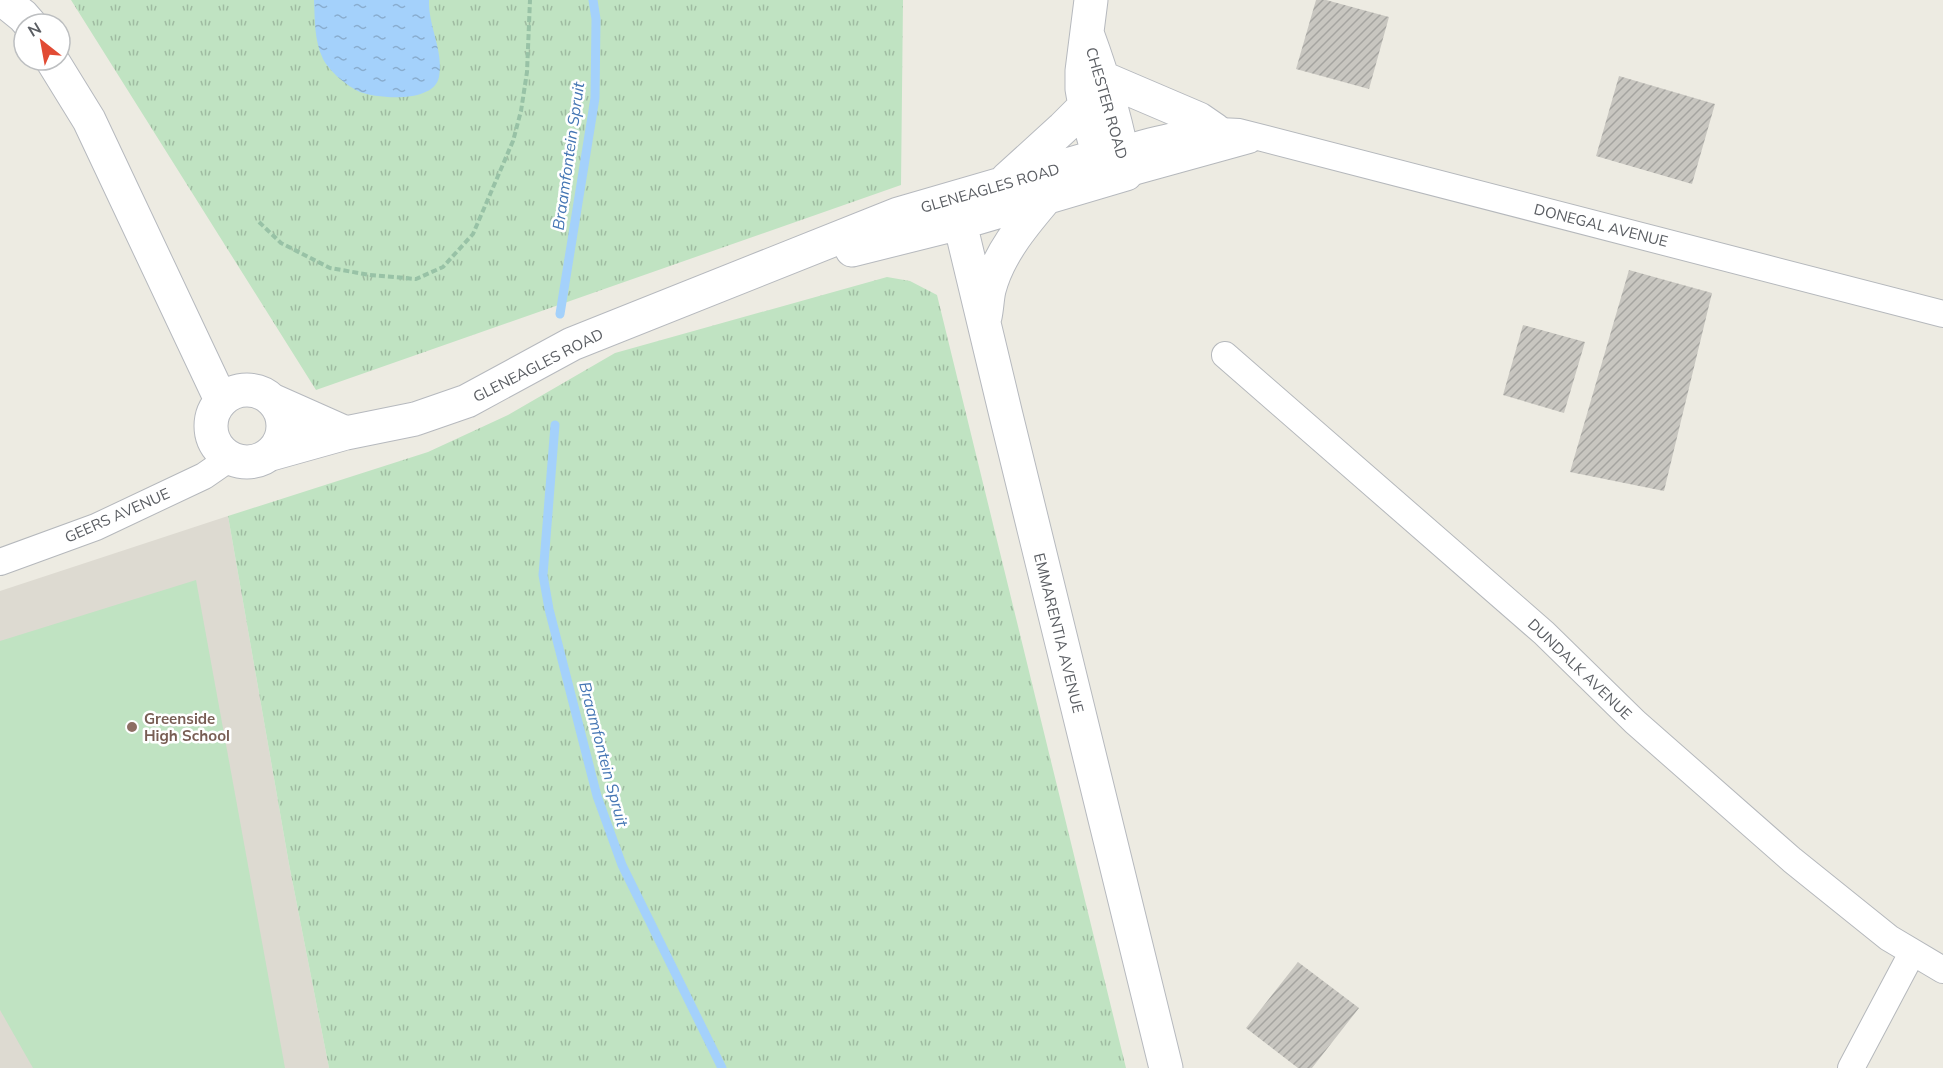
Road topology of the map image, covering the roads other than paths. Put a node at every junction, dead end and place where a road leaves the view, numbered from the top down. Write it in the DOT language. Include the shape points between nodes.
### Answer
graph roads {
  1 [pos="3,0"];
  2 [pos="1091,0"];
  3 [pos="18,12"];
  4 [pos="1087,33"];
  5 [pos="59,72"];
  6 [pos="1103,78"];
  7 [pos="1085,106"];
  8 [pos="1215,130"];
  9 [pos="1258,137"];
  10 [pos="1112,166"];
  11 [pos="1001,184"];
  12 [pos="1045,199"];
  13 [pos="957,211"];
  14 [pos="1943,314"];
  15 [pos="984,325"];
  16 [pos="1226,355"];
  17 [pos="221,400"];
  18 [pos="274,401"];
  19 [pos="346,433"];
  20 [pos="271,454"];
  21 [pos="230,458"];
  22 [pos="0,562"];
  23 [pos="1912,953"];
  24 [pos="1943,970"];
  25 [pos="1167,1068"];
  26 [pos="1851,1068"];
  1 -- 3 [label="street"];
  2 -- 4 [label="street, CHESTER ROAD"];
  4 -- 6 [label="street, CHESTER ROAD"];
  4 -- 7 [label="street, CHESTER ROAD" via="1082,71"];
  5 -- 17 [label="street" via="89,120"];
  6 -- 8 [label="street" via="1199,119"];
  6 -- 10 [label="street, CHESTER ROAD"];
  7 -- 10 [label="street, CHESTER ROAD"];
  7 -- 11 [label="street"];
  8 -- 9 [label="street, DONEGAL AVENUE"];
  8 -- 10 [label="street, DONEGAL AVENUE" via="1191,132"];
  9 -- 10 [label="street, DONEGAL AVENUE" via="1186,156"];
  9 -- 14 [label="street, DONEGAL AVENUE"];
  10 -- 11 [label="street, GLENEAGLES ROAD"];
  10 -- 12 [label="street, GLENEAGLES ROAD"];
  11 -- 13 [label="street, GLENEAGLES ROAD"];
  12 -- 13 [label="street, GLENEAGLES ROAD"];
  12 -- 15 [label="street" via="1003,255 990,289"];
  13 -- 15 [label="street, EMMARENTIA AVENUE"];
  13 -- 19 [label="street, GLENEAGLES ROAD" via="898,214 572,344 467,401 415,419"];
  15 -- 25 [label="street, EMMARENTIA AVENUE"];
  16 -- 23 [label="street, DUNDALK AVENUE" via="1544,633 1635,722 1792,860 1849,908"];
  17 -- 18 [label="street" via="231,393 254,390"];
  17 -- 21 [label="street" via="214,410 211,434 216,446"];
  18 -- 19 [label="street"];
  18 -- 20 [label="street" via="284,422 279,444"];
  19 -- 20 [label="street, GLENEAGLES ROAD"];
  20 -- 21 [label="street" via="248,463"];
  21 -- 22 [label="street, GEERS AVENUE" via="204,476 96,527"];
  23 -- 24 [label="street, DUNDALK AVENUE"];
  23 -- 26 [label="street"];
}
